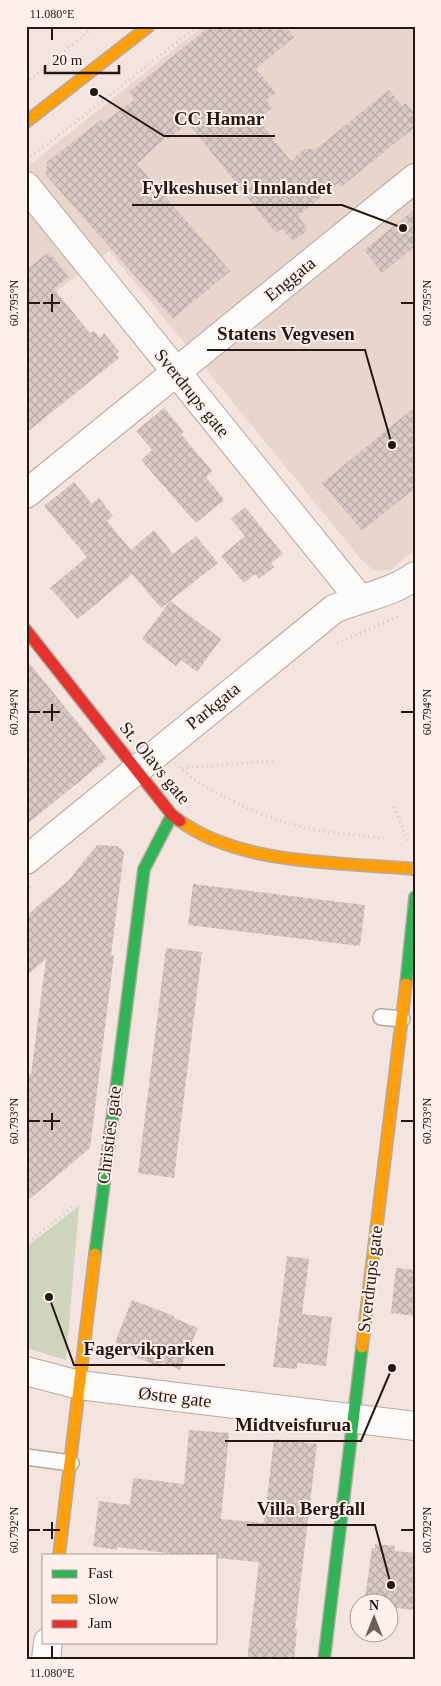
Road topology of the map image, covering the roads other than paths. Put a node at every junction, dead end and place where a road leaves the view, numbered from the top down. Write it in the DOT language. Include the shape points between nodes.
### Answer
graph roads {
  1 [pos="149,26"];
  2 [pos="26,122"];
  3 [pos="415,178"];
  4 [pos="26,186"];
  5 [pos="176,373"];
  6 [pos="26,494"];
  7 [pos="415,576"];
  8 [pos="359,598"];
  9 [pos="26,630"];
  10 [pos="136,769"];
  11 [pos="172,814"];
  12 [pos="26,860"];
  13 [pos="415,869"];
  14 [pos="415,897"];
  15 [pos="381,1018"];
  16 [pos="402,1019"];
  17 [pos="26,1371"];
  18 [pos="79,1385"];
  19 [pos="353,1419"];
  20 [pos="415,1426"];
  21 [pos="26,1457"];
  22 [pos="70,1462"];
  23 [pos="59,1554"];
  24 [pos="48,1644"];
  25 [pos="46,1660"];
  26 [pos="324,1660"];
  1 -- 2 [label="main road"];
  3 -- 5 [label="street, Enggata"];
  4 -- 5 [label="street, Sverdrups gate"];
  5 -- 6 [label="street, Enggata"];
  5 -- 8 [label="street, Sverdrups gate"];
  7 -- 8 [label="street, Parkgata" via="378,594"];
  8 -- 10 [label="street, Parkgata" via="334,609"];
  9 -- 10 [label="main road, St. Olavs gate"];
  10 -- 11 [label="main road, St. Olavs gate"];
  10 -- 12 [label="street, Parkgata"];
  11 -- 13 [label="main road, St. Olavs gate" via="186,826 220,843 276,855"];
  11 -- 18 [label="main road, Christies gate" via="144,869 141,886"];
  14 -- 16 [label="main road, Sverdrups gate"];
  15 -- 16 [label="lane"];
  16 -- 19 [label="main road, Sverdrups gate"];
  17 -- 18 [label="street, Østre gate"];
  18 -- 19 [label="street, Østre gate"];
  18 -- 22 [label="main road, Christies gate"];
  19 -- 20 [label="street, Østre gate"];
  19 -- 26 [label="main road, Sverdrups gate"];
  21 -- 22 [label="lane"];
  22 -- 23 [label="main road, Christies gate"];
  24 -- 25 [label="street"];
}
